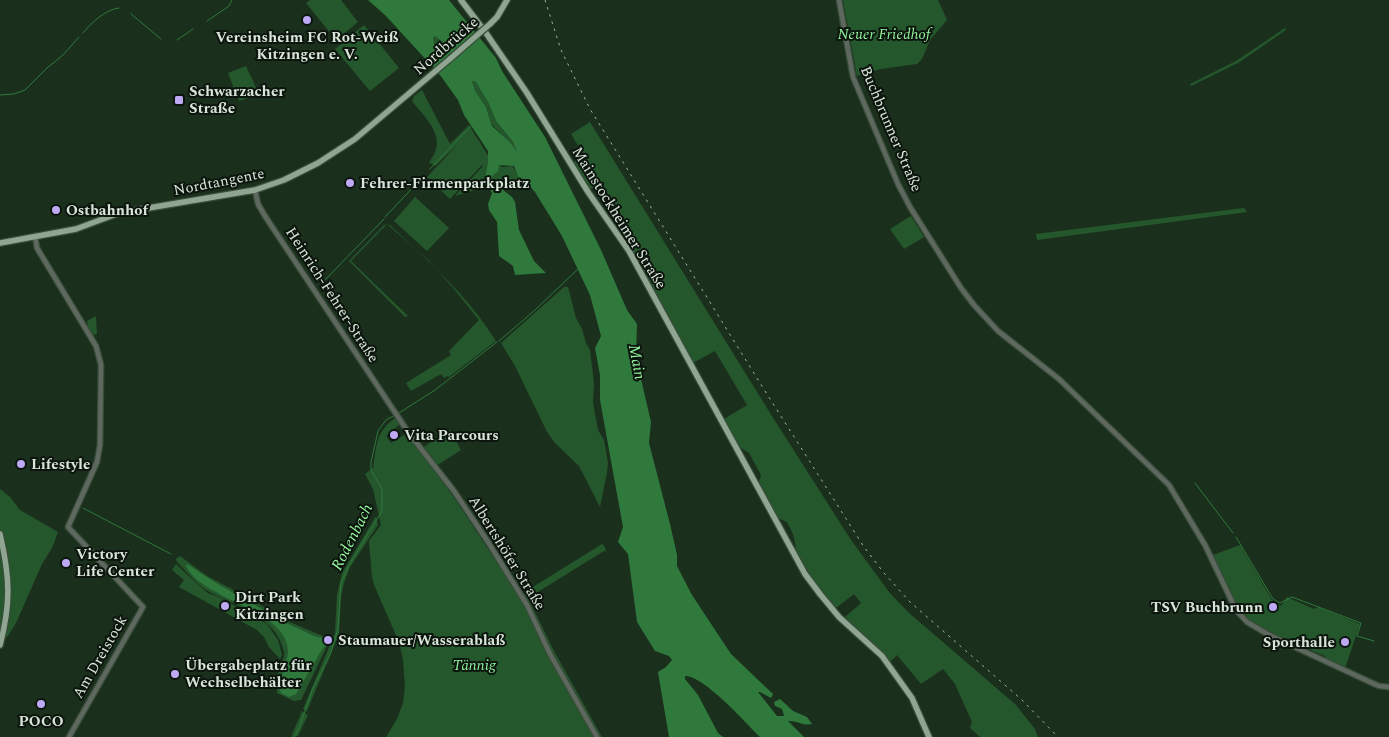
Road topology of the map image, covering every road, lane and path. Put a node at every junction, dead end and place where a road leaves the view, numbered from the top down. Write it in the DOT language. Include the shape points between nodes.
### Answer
graph roads {
  1 [pos="461,0"];
  2 [pos="507,0"];
  3 [pos="838,0"];
  4 [pos="418,87"];
  5 [pos="254,190"];
  6 [pos="35,236"];
  7 [pos="0,243"];
  8 [pos="397,417"];
  9 [pos="0,534"];
  10 [pos="0,645"];
  11 [pos="1389,687"];
  12 [pos="69,737"];
  13 [pos="597,737"];
  14 [pos="929,737"];
  1 -- 14 [label="main road, Mainstockheimer Straße" via="527,93 629,251 806,574 839,617 882,656 912,698"];
  2 -- 4 [label="main road, Nordbrücke, bridge" via="490,24"];
  3 -- 11 [label="street, Buchbrunner Straße" via="853,76 898,184 961,288 998,330 1059,379 1161,476 1180,501 1205,545 1227,595 1247,622 1370,682"];
  4 -- 5 [label="main road, Nordtangente" via="344,147 289,178"];
  5 -- 6 [label="main road, Nordtangente" via="134,210 76,229"];
  5 -- 8 [label="street, Heinrich-Fehrer-Straße" via="260,208"];
  6 -- 7 [label="main road, Nordtangente"];
  6 -- 12 [label="street, Am Dreistock" via="37,248 96,346 101,366 98,458 68,527 143,608"];
  8 -- 13 [label="street, Albertshöfer Straße" via="454,491 521,594"];
  9 -- 10 [label="main road" via="9,592"];
}
